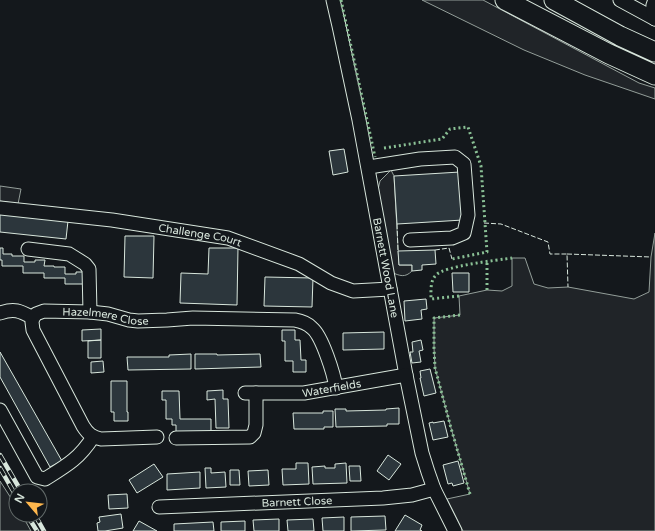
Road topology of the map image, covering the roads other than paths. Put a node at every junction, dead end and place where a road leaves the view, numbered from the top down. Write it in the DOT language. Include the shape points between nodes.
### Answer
graph roads {
  1 [pos="333,0"];
  2 [pos="505,0"];
  3 [pos="554,0"];
  4 [pos="620,0"];
  5 [pos="655,1"];
  6 [pos="655,19"];
  7 [pos="655,52"];
  8 [pos="655,75"];
  9 [pos="369,167"];
  10 [pos="0,208"];
  11 [pos="410,240"];
  12 [pos="28,249"];
  13 [pos="390,289"];
  14 [pos="90,312"];
  15 [pos="0,313"];
  16 [pos="34,318"];
  17 [pos="406,375"];
  18 [pos="336,388"];
  19 [pos="0,410"];
  20 [pos="93,437"];
  21 [pos="157,437"];
  22 [pos="176,438"];
  23 [pos="434,489"];
  24 [pos="159,507"];
  25 [pos="455,531"];
  1 -- 9 [label="street, Barnett Wood Lane"];
  2 -- 8 [label="highway"];
  3 -- 7 [label="highway"];
  4 -- 6 [label="street"];
  5 -- 6 [label="street" via="652,11"];
  9 -- 11 [label="street" via="454,157 464,164 468,215 464,233 452,238"];
  9 -- 13 [label="street, Barnett Wood Lane"];
  10 -- 13 [label="street, Challenge Court" via="112,220 228,238 299,264 331,283 353,292"];
  12 -- 14 [label="street" via="69,254 85,264 89,269"];
  13 -- 17 [label="street, Barnett Wood Lane"];
  14 -- 16 [label="street, Hazelmere Close" via="44,311 36,314"];
  14 -- 18 [label="street, Hazelmere Close" via="129,320 193,318 298,321 314,329 319,337 333,371"];
  15 -- 16 [label="street" via="20,311"];
  16 -- 20 [label="street" via="33,330 83,426"];
  17 -- 18 [label="street, Waterfields"];
  17 -- 23 [label="street, Barnett Wood Lane" via="422,453"];
  18 -- 22 [label="street, Waterfields" via="304,393 250,393 256,425 250,437"];
  19 -- 20 [label="street" via="37,477 44,479 65,467 82,453"];
  20 -- 21 [label="street"];
  23 -- 24 [label="street, Barnett Close" via="412,496 383,498"];
  23 -- 25 [label="street, Barnett Wood Lane"];
}
